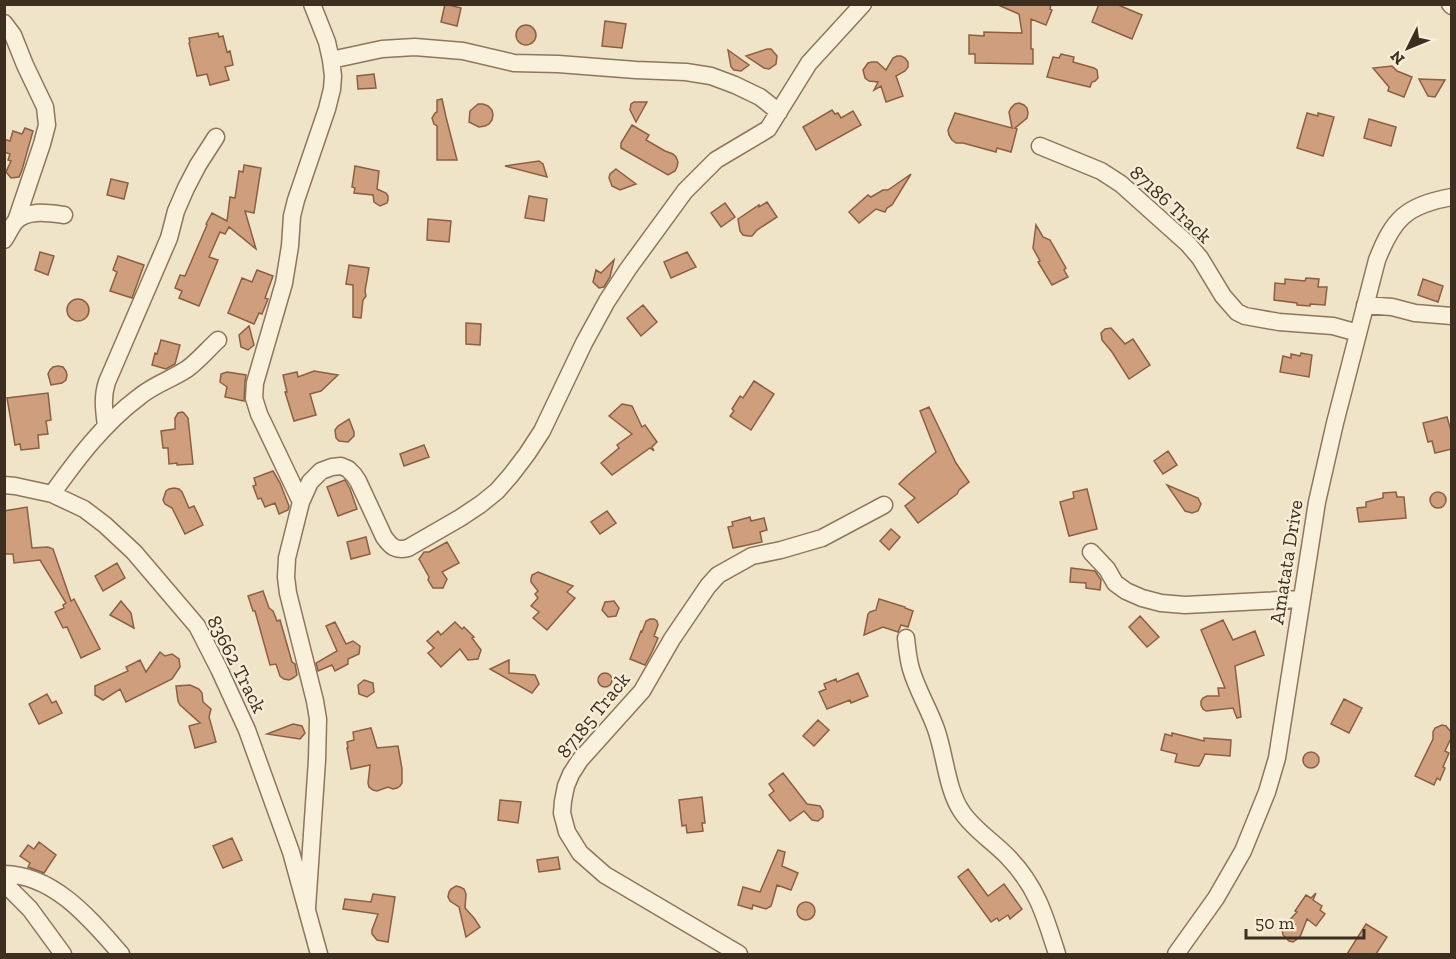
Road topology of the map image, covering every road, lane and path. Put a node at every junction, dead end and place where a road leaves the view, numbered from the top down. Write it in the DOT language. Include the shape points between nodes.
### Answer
graph roads {
  1 [pos="312,4"];
  2 [pos="863,4"];
  3 [pos="4,23"];
  4 [pos="331,60"];
  5 [pos="779,112"];
  6 [pos="216,137"];
  7 [pos="1040,146"];
  8 [pos="1452,197"];
  9 [pos="63,215"];
  10 [pos="16,221"];
  11 [pos="4,240"];
  12 [pos="1365,305"];
  13 [pos="1452,316"];
  14 [pos="1358,333"];
  15 [pos="218,340"];
  16 [pos="106,426"];
  17 [pos="4,485"];
  18 [pos="52,494"];
  19 [pos="301,502"];
  20 [pos="884,505"];
  21 [pos="1091,552"];
  22 [pos="1301,599"];
  23 [pos="906,638"];
  24 [pos="4,874"];
  25 [pos="4,883"];
  26 [pos="307,908"];
  27 [pos="63,954"];
  28 [pos="121,954"];
  29 [pos="319,954"];
  30 [pos="739,954"];
  31 [pos="1057,954"];
  32 [pos="1176,954"];
  1 -- 4 [label="street"];
  2 -- 5 [label="street" via="809,63"];
  3 -- 10 [label="street" via="45,107 42,144"];
  4 -- 5 [label="street" via="415,47 463,51 514,63 686,72 735,85"];
  4 -- 19 [label="street" via="332,90 294,208 284,283 255,383 259,414"];
  5 -- 19 [label="street" via="768,129 717,160 685,191 607,301 542,431 527,454 482,504 400,550 389,545 358,481 341,466 321,471 310,482"];
  6 -- 16 [label="street" via="176,211 169,238 107,382 103,394"];
  7 -- 14 [label="street, 87186 Track" via="1122,184 1188,244 1237,312"];
  8 -- 12 [label="street, Amatata Drive" via="1413,209 1391,228 1377,260"];
  9 -- 10 [label="street" via="42,212"];
  10 -- 11 [label="street"];
  12 -- 13 [label="street"];
  12 -- 14 [label="street, Amatata Drive"];
  14 -- 22 [label="street, Amatata Drive" via="1317,502"];
  15 -- 16 [label="street" via="188,368 148,390"];
  16 -- 18 [label="street"];
  17 -- 18 [label="street, 83662 Track"];
  18 -- 26 [label="street, 83662 Track" via="84,509 105,525 134,552 197,627 247,730"];
  19 -- 26 [label="street" via="286,577 318,719"];
  20 -- 30 [label="street, 87185 Track" via="822,537 752,556 718,575 672,639 642,691 580,760 566,786 562,813 567,832 580,853 605,875"];
  21 -- 22 [label="street" via="1115,583 1161,603"];
  22 -- 32 [label="street, Amatata Drive" via="1277,758 1267,792 1243,851"];
  23 -- 31 [label="street" via="911,670 936,730 956,801 970,821 1024,876 1038,898"];
  24 -- 28 [label="street" via="22,876 61,895"];
  25 -- 27 [label="street" via="30,909"];
  26 -- 29 [label="street, 83662 Track"];
}
